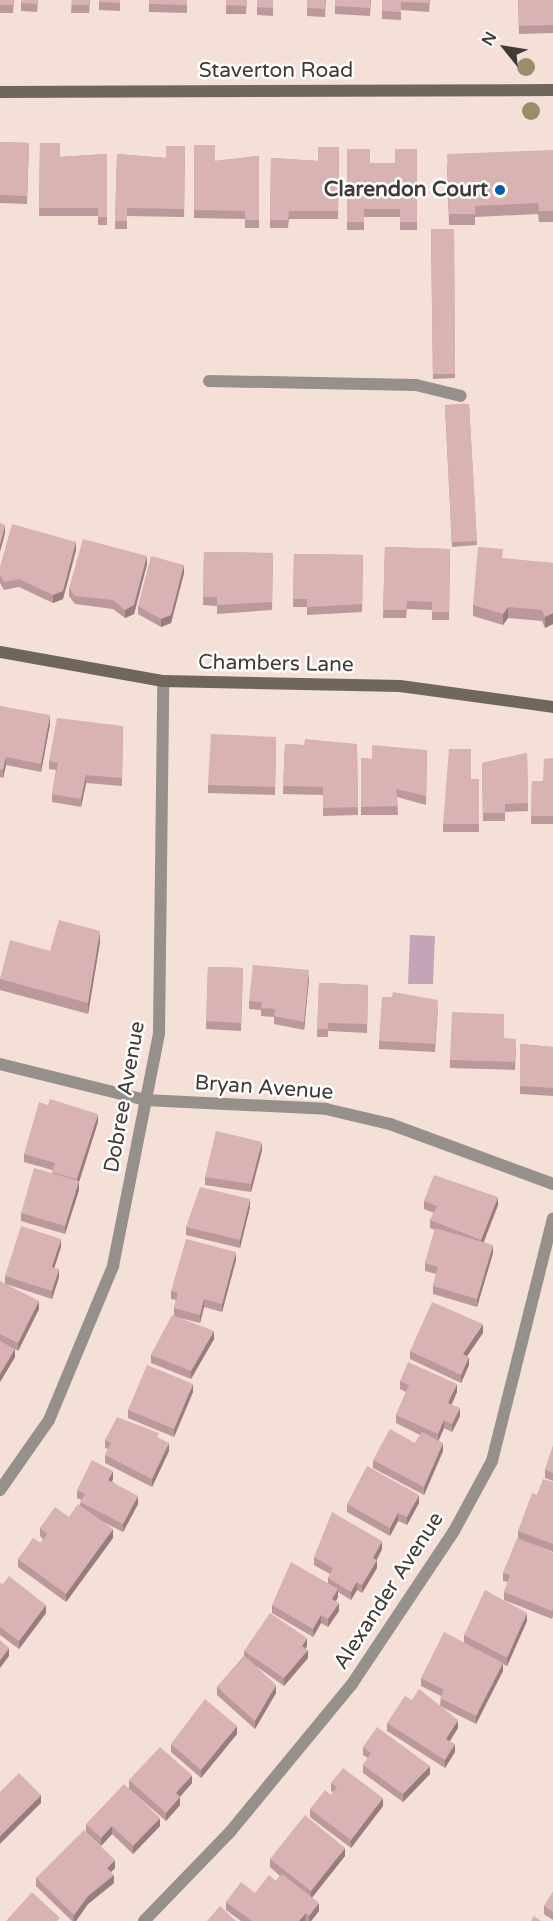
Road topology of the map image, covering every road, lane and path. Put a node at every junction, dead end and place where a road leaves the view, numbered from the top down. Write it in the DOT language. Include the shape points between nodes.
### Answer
graph roads {
  1 [pos="553,90"];
  2 [pos="0,92"];
  3 [pos="209,381"];
  4 [pos="461,396"];
  5 [pos="0,652"];
  6 [pos="163,681"];
  7 [pos="553,707"];
  8 [pos="0,1064"];
  9 [pos="145,1100"];
  10 [pos="553,1184"];
  11 [pos="553,1219"];
  12 [pos="0,1490"];
  13 [pos="144,1921"];
  1 -- 2 [label="street, Staverton Road"];
  3 -- 4 [label="street" via="416,385"];
  5 -- 6 [label="street, Chambers Lane"];
  6 -- 7 [label="street, Chambers Lane" via="400,686"];
  6 -- 9 [label="street, Dobree Avenue" via="159,1033"];
  8 -- 9 [label="street, Bryan Avenue"];
  9 -- 10 [label="street, Bryan Avenue" via="326,1109 390,1124"];
  9 -- 12 [label="street, Dobree Avenue" via="113,1266 49,1420"];
  11 -- 13 [label="street, Alexander Avenue" via="492,1461 454,1531 352,1684 230,1832"];
}
